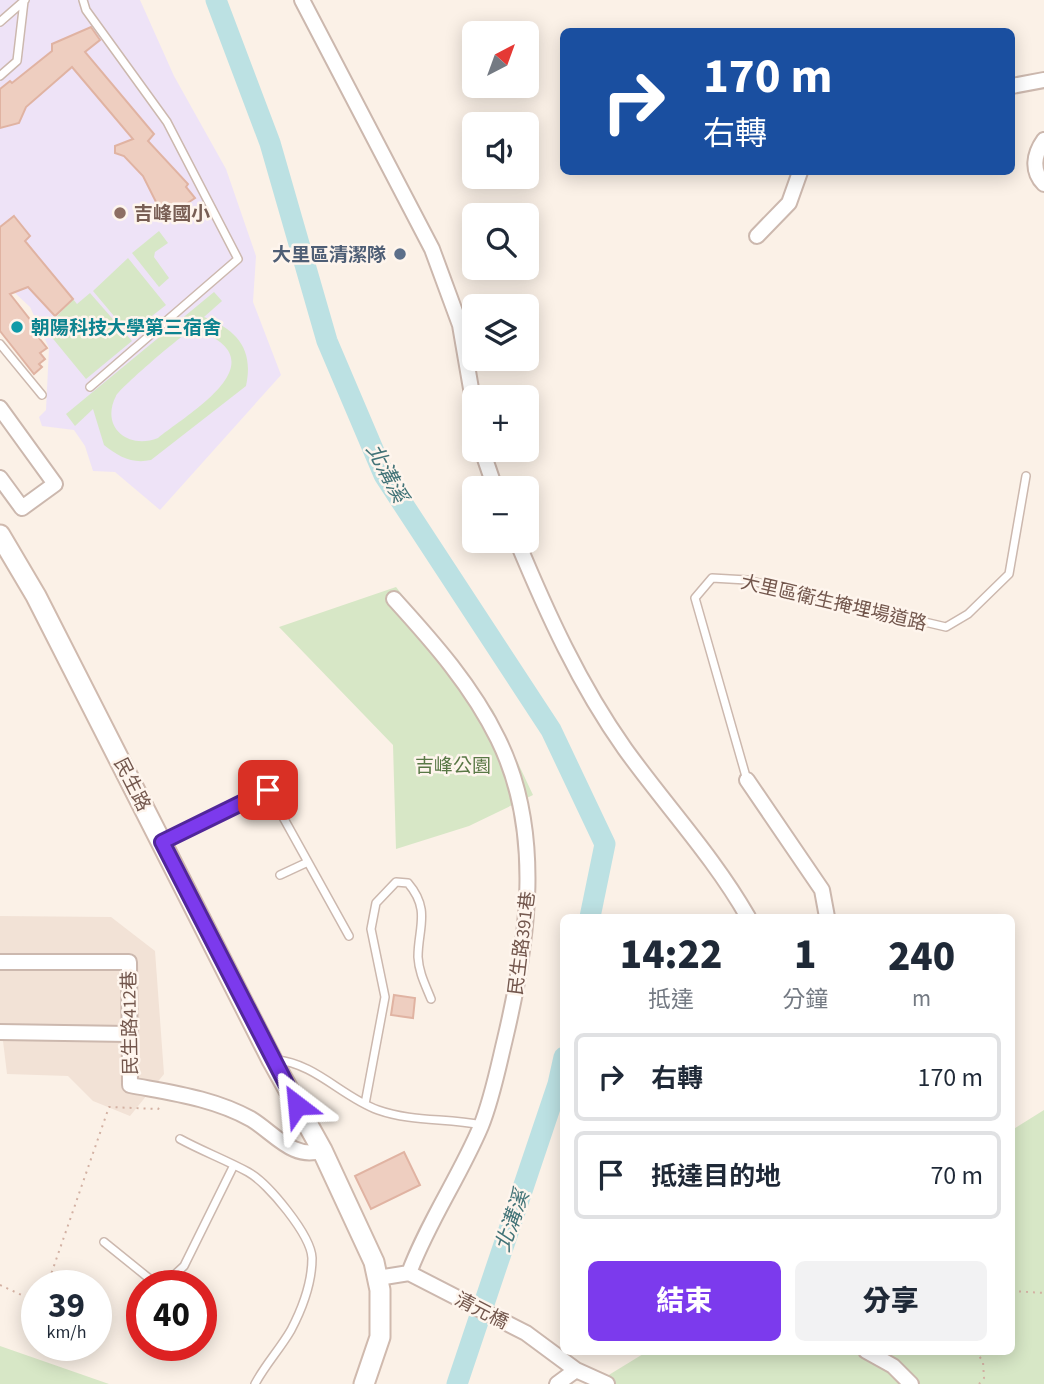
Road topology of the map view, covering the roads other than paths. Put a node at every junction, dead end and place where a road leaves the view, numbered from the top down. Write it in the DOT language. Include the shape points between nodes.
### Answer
graph roads {
  1 [pos="24,0"];
  2 [pos="83,0"];
  3 [pos="302,0"];
  4 [pos="0,22"];
  5 [pos="0,75"];
  6 [pos="1044,80"];
  7 [pos="1015,85"];
  8 [pos="1044,140"];
  9 [pos="799,175"];
  10 [pos="1044,184"];
  11 [pos="757,236"];
  12 [pos="0,344"];
  13 [pos="470,385"];
  14 [pos="90,387"];
  15 [pos="42,395"];
  16 [pos="0,408"];
  17 [pos="1026,476"];
  18 [pos="0,478"];
  19 [pos="0,535"];
  20 [pos="522,553"];
  21 [pos="394,599"];
  22 [pos="747,780"];
  23 [pos="162,842"];
  24 [pos="308,862"];
  25 [pos="280,875"];
  26 [pos="746,914"];
  27 [pos="826,914"];
  28 [pos="349,936"];
  29 [pos="0,962"];
  30 [pos="431,999"];
  31 [pos="0,1032"];
  32 [pos="128,1034"];
  33 [pos="272,1060"];
  34 [pos="365,1104"];
  35 [pos="481,1125"];
  36 [pos="180,1139"];
  37 [pos="322,1150"];
  38 [pos="233,1167"];
  39 [pos="104,1242"];
  40 [pos="409,1273"];
  41 [pos="378,1278"];
  42 [pos="873,1355"];
  43 [pos="576,1370"];
  44 [pos="255,1384"];
  45 [pos="364,1384"];
  46 [pos="557,1384"];
  47 [pos="607,1384"];
  48 [pos="911,1384"];
  1 -- 4 [label="lane"];
  1 -- 5 [label="lane" via="17,61"];
  2 -- 14 [label="lane" via="167,122 238,259"];
  3 -- 13 [label="street" via="432,249 460,325"];
  6 -- 7 [label="street"];
  8 -- 10 [label="street" via="1035,156 1037,177"];
  9 -- 11 [label="street" via="789,203"];
  12 -- 15 [label="lane"];
  16 -- 18 [label="street" via="55,484 22,508"];
  17 -- 22 [label="lane, 大里區衛生掩埋場道路" via="1009,574 968,614 946,627 747,580 712,578 695,598"];
  19 -- 23 [label="street, 民生路"];
  20 -- 26 [label="street" via="557,638 617,737 723,875"];
  21 -- 35 [label="street, 民生路391巷" via="478,700 516,785 529,887 519,980"];
  22 -- 27 [label="street" via="822,890"];
  23 -- 24 [label="lane" via="268,790"];
  23 -- 33 [label="street, 民生路"];
  24 -- 25 [label="lane"];
  24 -- 28 [label="lane"];
  29 -- 32 [label="street, 民生路412巷" via="129,962"];
  30 -- 34 [label="lane" via="420,975 418,953 424,924 415,891 408,883 396,882 376,903 371,929 386,998"];
  31 -- 32 [label="street"];
  32 -- 37 [label="street, 民生路412巷" via="130,1085 219,1102 294,1150 310,1154"];
  33 -- 34 [label="lane" via="295,1062"];
  33 -- 37 [label="street, 民生路"];
  34 -- 35 [label="lane" via="414,1120"];
  35 -- 40 [label="street, 民生路391巷"];
  36 -- 38 [label="lane"];
  37 -- 41 [label="street, 民生路"];
  38 -- 39 [label="lane" via="184,1265 170,1279 156,1283"];
  38 -- 44 [label="lane" via="261,1182 277,1199 312,1255 305,1294 291,1329"];
  40 -- 41 [label="street"];
  40 -- 43 [label="street, 清元橋" via="521,1330"];
  41 -- 45 [label="street, 民生路" via="380,1337"];
  42 -- 48 [label="street"];
  43 -- 46 [label="street"];
  43 -- 47 [label="street, 清元橋"];
}
